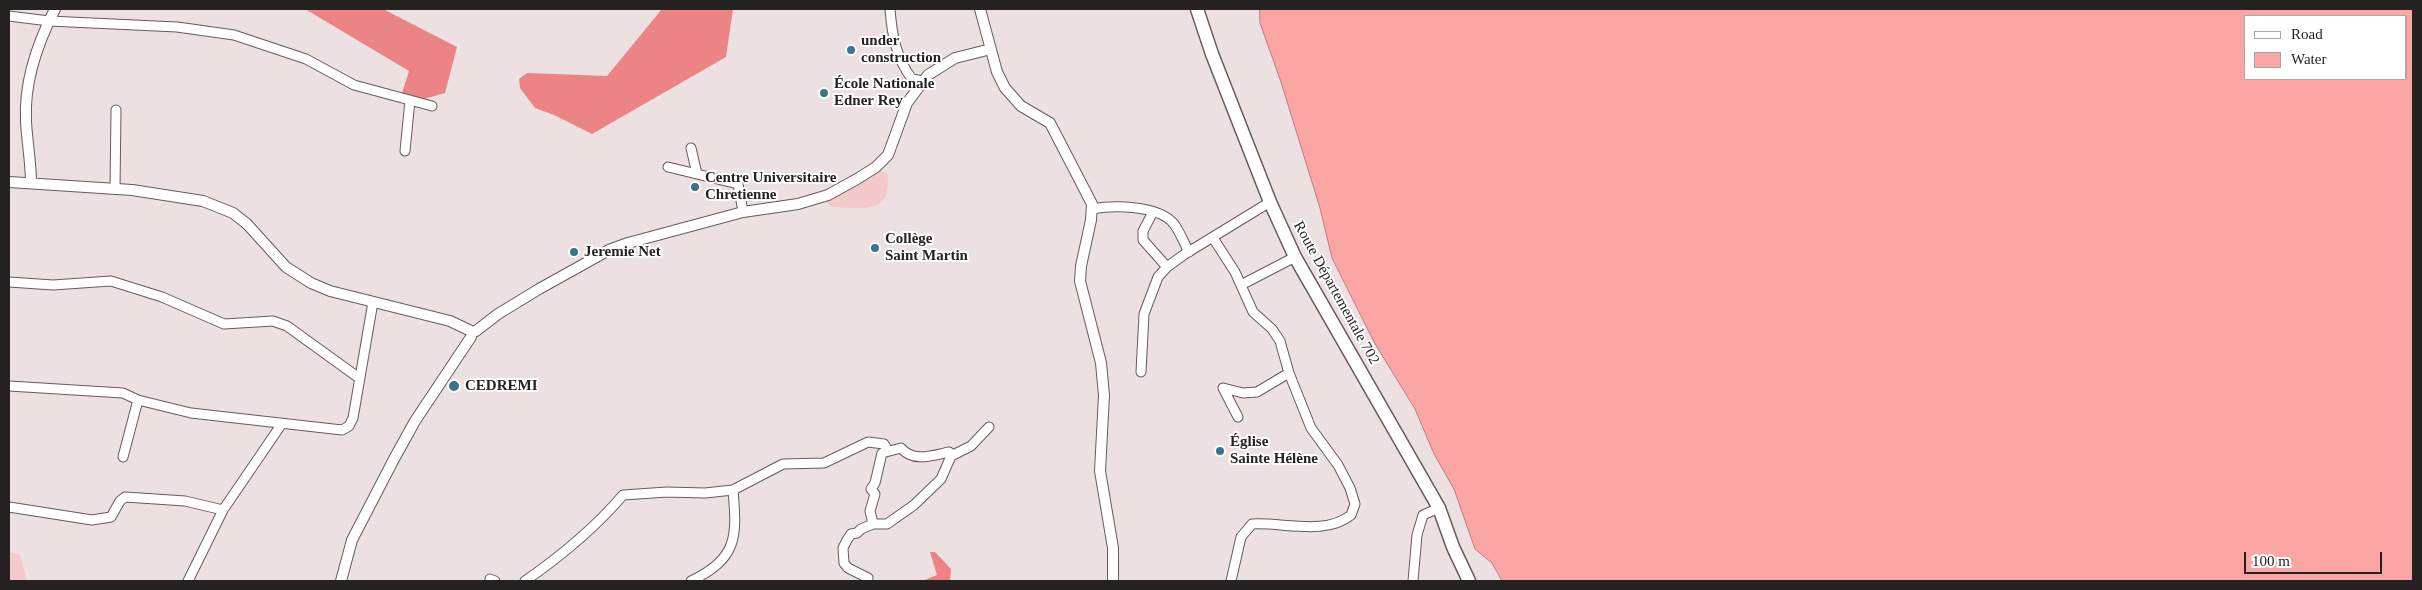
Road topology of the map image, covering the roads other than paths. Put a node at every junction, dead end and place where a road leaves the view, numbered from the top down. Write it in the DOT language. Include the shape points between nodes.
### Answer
graph roads {
  1 [pos="56,9"];
  2 [pos="890,9"];
  3 [pos="980,9"];
  4 [pos="1197,9"];
  5 [pos="9,16"];
  6 [pos="49,21"];
  7 [pos="991,49"];
  8 [pos="923,81"];
  9 [pos="410,100"];
  10 [pos="432,106"];
  11 [pos="116,110"];
  12 [pos="691,148"];
  13 [pos="406,151"];
  14 [pos="668,166"];
  15 [pos="697,174"];
  16 [pos="9,182"];
  17 [pos="31,183"];
  18 [pos="115,190"];
  19 [pos="1270,202"];
  20 [pos="1092,209"];
  21 [pos="743,212"];
  22 [pos="1153,212"];
  23 [pos="1213,238"];
  24 [pos="1189,252"];
  25 [pos="1295,257"];
  26 [pos="1167,267"];
  27 [pos="9,282"];
  28 [pos="1241,285"];
  29 [pos="373,302"];
  30 [pos="473,333"];
  31 [pos="1141,372"];
  32 [pos="1290,373"];
  33 [pos="359,378"];
  34 [pos="9,386"];
  35 [pos="138,400"];
  36 [pos="1238,417"];
  37 [pos="281,425"];
  38 [pos="989,427"];
  39 [pos="888,451"];
  40 [pos="953,455"];
  41 [pos="123,457"];
  42 [pos="733,490"];
  43 [pos="9,507"];
  44 [pos="1439,508"];
  45 [pos="223,510"];
  46 [pos="873,524"];
  47 [pos="188,581"];
  48 [pos="341,581"];
  49 [pos="525,581"];
  50 [pos="691,581"];
  51 [pos="867,581"];
  52 [pos="1113,581"];
  53 [pos="1231,581"];
  54 [pos="1413,581"];
  55 [pos="1470,581"];
  1 -- 6 [label="street"];
  2 -- 8 [label="street" via="895,50 902,66 912,79"];
  3 -- 7 [label="street"];
  4 -- 19 [label="main road, Route Départementale 702"];
  5 -- 6 [label="street"];
  6 -- 9 [label="street" via="177,27 234,35 306,58 354,85"];
  6 -- 17 [label="street" via="28,85 26,120"];
  7 -- 8 [label="street" via="955,58 935,69"];
  7 -- 20 [label="street" via="1005,88 1021,106 1050,123"];
  8 -- 21 [label="street" via="908,103 888,155 876,167 828,195 798,204"];
  9 -- 10 [label="street"];
  9 -- 13 [label="street"];
  11 -- 18 [label="street"];
  12 -- 15 [label="street"];
  14 -- 15 [label="street"];
  15 -- 21 [label="street" via="738,184"];
  16 -- 17 [label="street"];
  17 -- 18 [label="street"];
  18 -- 29 [label="street" via="182,197 216,205 247,224 276,258 297,276 330,291"];
  19 -- 23 [label="street"];
  19 -- 25 [label="main road, Route Départementale 702"];
  20 -- 22 [label="street" via="1106,206"];
  20 -- 52 [label="street" via="1080,281 1101,363 1100,471 1113,548"];
  21 -- 30 [label="street" via="628,243 592,258 498,314"];
  22 -- 24 [label="street" via="1173,223"];
  22 -- 26 [label="street" via="1143,231 1143,240"];
  23 -- 24 [label="street"];
  23 -- 28 [label="street"];
  24 -- 26 [label="street"];
  25 -- 28 [label="street"];
  25 -- 44 [label="main road, Route Départementale 702"];
  26 -- 31 [label="street" via="1158,277 1144,314"];
  27 -- 33 [label="street" via="52,285 112,281 162,297 224,324 273,321 287,326"];
  28 -- 32 [label="street" via="1253,312 1280,341"];
  29 -- 30 [label="street" via="450,321"];
  29 -- 33 [label="street"];
  30 -- 48 [label="street" via="394,459 352,540"];
  32 -- 36 [label="street" via="1257,392 1243,393 1223,388"];
  32 -- 53 [label="street" via="1311,428 1350,488 1354,510 1344,520 1326,525 1252,524 1241,537"];
  33 -- 37 [label="street" via="349,426 342,430"];
  34 -- 35 [label="street" via="123,393"];
  35 -- 37 [label="street" via="192,413"];
  35 -- 41 [label="street"];
  37 -- 45 [label="street"];
  38 -- 40 [label="street" via="971,446"];
  39 -- 40 [label="street" via="901,448 904,453 915,457 949,452"];
  39 -- 42 [label="street" via="884,444 868,442 824,463 783,464"];
  39 -- 46 [label="street" via="882,453 871,489 875,494 870,511"];
  40 -- 46 [label="street" via="941,479 914,505 887,524"];
  42 -- 49 [label="street" via="623,495 561,556"];
  42 -- 50 [label="street" via="736,526 728,551 720,561"];
  43 -- 45 [label="street" via="92,520 111,517 125,497 185,501"];
  44 -- 54 [label="street" via="1422,515"];
  44 -- 55 [label="main road, Route Départementale 702"];
  45 -- 47 [label="street"];
  46 -- 51 [label="street" via="851,534 843,548 844,563 868,578"];
}
